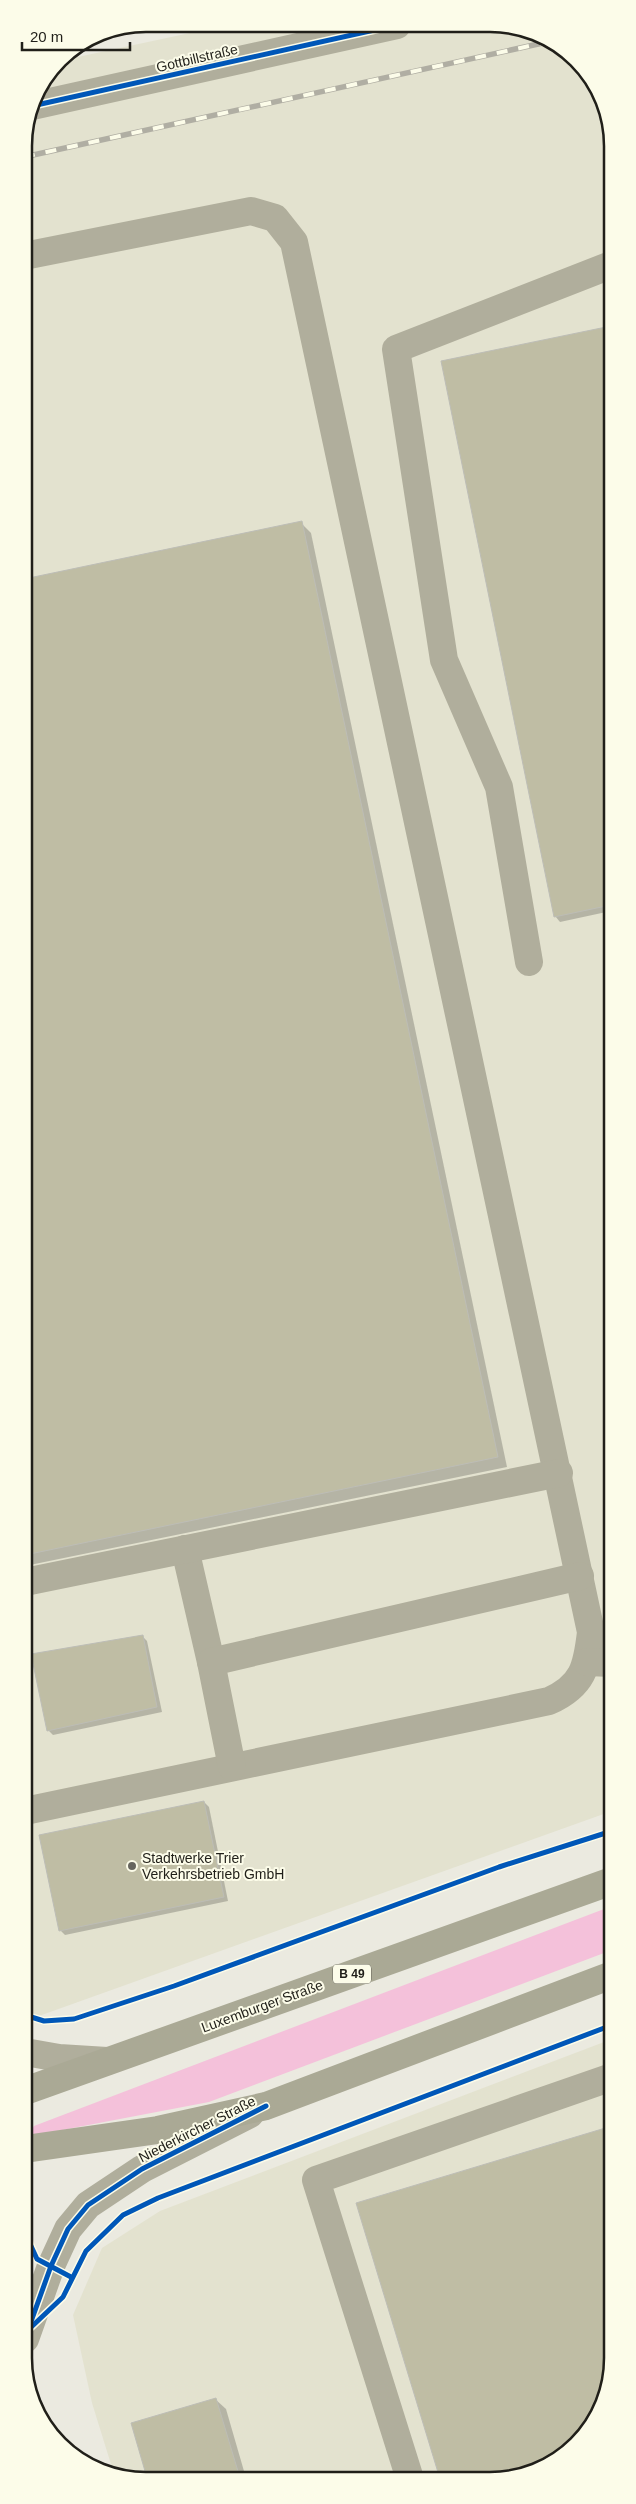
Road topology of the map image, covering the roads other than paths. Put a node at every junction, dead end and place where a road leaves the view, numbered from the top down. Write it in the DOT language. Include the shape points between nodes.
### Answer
graph roads {
  1 [pos="365,32"];
  2 [pos="41,104"];
  3 [pos="33,254"];
  4 [pos="604,268"];
  5 [pos="529,962"];
  6 [pos="559,1473"];
  7 [pos="186,1549"];
  8 [pos="580,1576"];
  9 [pos="32,1580"];
  10 [pos="210,1662"];
  11 [pos="600,1662"];
  12 [pos="232,1767"];
  13 [pos="32,1809"];
  14 [pos="603,1884"];
  15 [pos="603,1978"];
  16 [pos="32,2053"];
  17 [pos="106,2061"];
  18 [pos="603,2080"];
  19 [pos="32,2089"];
  20 [pos="266,2106"];
  21 [pos="32,2148"];
  22 [pos="32,2314"];
  23 [pos="408,2472"];
  1 -- 2 [label="street, Gottbillstraße"];
  3 -- 6 [label="street" via="251,211 274,218 294,242"];
  4 -- 5 [label="street" via="396,349 444,660 500,787"];
  6 -- 7 [label="street"];
  6 -- 8 [label="street"];
  7 -- 9 [label="street"];
  7 -- 10 [label="street"];
  8 -- 10 [label="street"];
  8 -- 11 [label="street"];
  10 -- 12 [label="street"];
  11 -- 12 [label="street" via="566,1694 549,1701"];
  12 -- 13 [label="street"];
  14 -- 17 [label="main road, Luxemburger Straße / B 49"];
  15 -- 20 [label="main road"];
  16 -- 17 [label="street"];
  17 -- 19 [label="main road, Luxemburger Straße / B 49"];
  18 -- 23 [label="street" via="316,2180"];
  20 -- 21 [label="main road" via="158,2130"];
  20 -- 22 [label="street, Niederkircher Straße" via="142,2169 88,2205 68,2230"];
}
